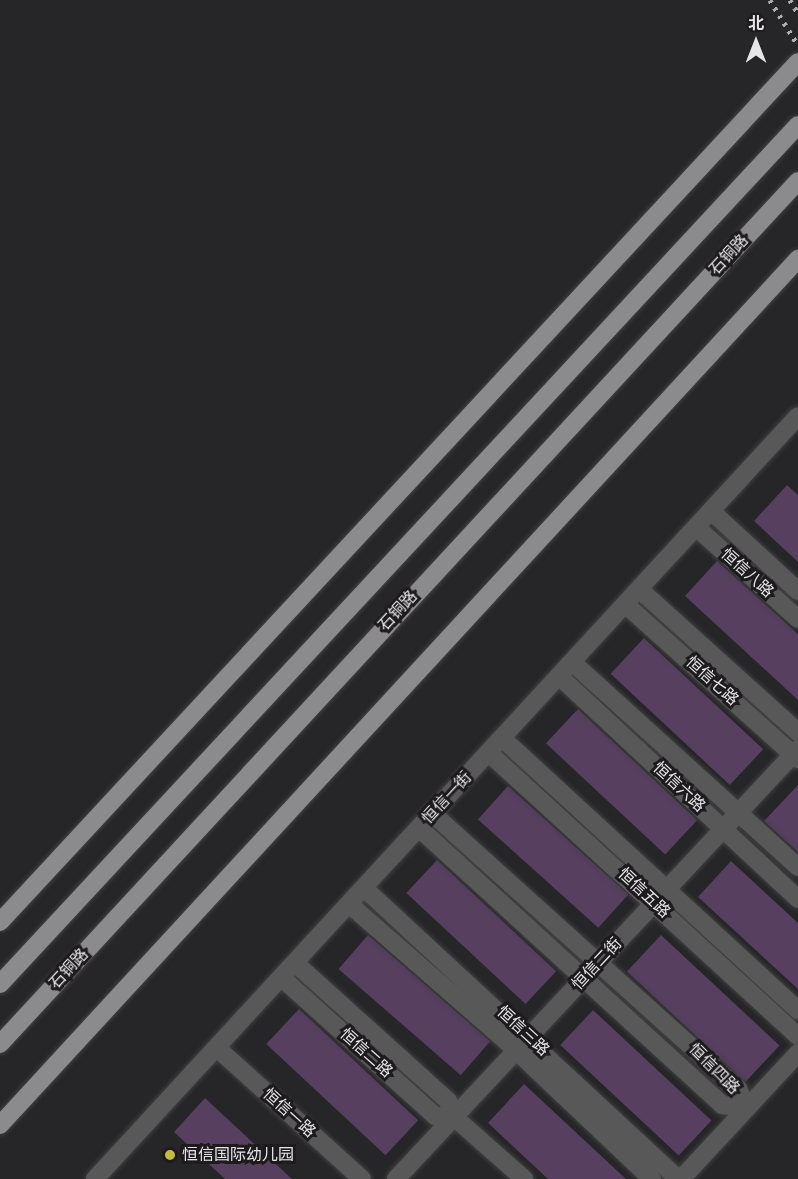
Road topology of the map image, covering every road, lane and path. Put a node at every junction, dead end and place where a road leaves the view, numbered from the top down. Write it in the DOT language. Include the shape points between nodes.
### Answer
graph roads {
  1 [pos="798,62"];
  2 [pos="798,125"];
  3 [pos="798,181"];
  4 [pos="798,259"];
  5 [pos="795,425"];
  6 [pos="711,511"];
  7 [pos="696,527"];
  8 [pos="639,589"];
  9 [pos="798,591"];
  10 [pos="625,604"];
  11 [pos="798,619"];
  12 [pos="572,662"];
  13 [pos="559,676"];
  14 [pos="798,732"];
  15 [pos="502,738"];
  16 [pos="489,753"];
  17 [pos="796,754"];
  18 [pos="739,813"];
  19 [pos="433,814"];
  20 [pos="419,828"];
  21 [pos="724,830"];
  22 [pos="798,867"];
  23 [pos="364,888"];
  24 [pos="668,888"];
  25 [pos="798,899"];
  26 [pos="654,902"];
  27 [pos="349,904"];
  28 [pos="0,922"];
  29 [pos="599,962"];
  30 [pos="295,963"];
  31 [pos="585,977"];
  32 [pos="282,978"];
  33 [pos="0,984"];
  34 [pos="798,1010"];
  35 [pos="798,1036"];
  36 [pos="529,1037"];
  37 [pos="0,1044"];
  38 [pos="217,1048"];
  39 [pos="516,1051"];
  40 [pos="798,1053"];
  41 [pos="747,1108"];
  42 [pos="454,1117"];
  43 [pos="0,1125"];
  44 [pos="95,1179"];
  45 [pos="362,1179"];
  46 [pos="396,1179"];
  47 [pos="524,1179"];
  48 [pos="652,1179"];
  49 [pos="680,1179"];
  1 -- 28 [label="main road"];
  2 -- 33 [label="main road"];
  3 -- 37 [label="main road, 石铜路"];
  4 -- 43 [label="main road"];
  5 -- 6 [label="lane, 恒信一街"];
  6 -- 7 [label="lane, 恒信一街"];
  6 -- 9 [label="lane, 恒信八路"];
  7 -- 8 [label="lane, 恒信一街"];
  7 -- 11 [label="lane, 恒信八路"];
  8 -- 10 [label="lane, 恒信一街"];
  8 -- 14 [label="lane, 恒信七路"];
  10 -- 12 [label="lane, 恒信一街"];
  10 -- 17 [label="lane, 恒信七路"];
  12 -- 13 [label="lane, 恒信一街"];
  12 -- 18 [label="lane, 恒信六路"];
  13 -- 15 [label="lane, 恒信一街"];
  13 -- 21 [label="lane, 恒信六路"];
  15 -- 16 [label="lane, 恒信一街"];
  15 -- 24 [label="lane, 恒信五路"];
  16 -- 19 [label="lane, 恒信一街"];
  16 -- 26 [label="lane, 恒信五路"];
  17 -- 18 [label="lane, 恒信二街"];
  18 -- 21 [label="lane, 恒信二街"];
  18 -- 22 [label="lane, 恒信六路"];
  19 -- 20 [label="lane, 恒信一街"];
  19 -- 29 [label="lane, 恒信四路"];
  20 -- 23 [label="lane, 恒信一街"];
  20 -- 31 [label="lane, 恒信四路"];
  21 -- 24 [label="lane, 恒信二街"];
  21 -- 25 [label="lane, 恒信六路"];
  23 -- 27 [label="lane, 恒信一街"];
  23 -- 36 [label="lane, 恒信三路"];
  24 -- 26 [label="lane, 恒信二街"];
  24 -- 34 [label="lane, 恒信五路"];
  26 -- 29 [label="lane, 恒信二街"];
  26 -- 35 [label="lane, 恒信五路"];
  27 -- 30 [label="lane, 恒信一街"];
  27 -- 39 [label="lane, 恒信三路"];
  29 -- 31 [label="lane, 恒信二街"];
  29 -- 41 [label="lane, 恒信四路" via="738,1089"];
  30 -- 32 [label="lane, 恒信一街"];
  30 -- 42 [label="lane, 恒信二路" via="448,1101"];
  31 -- 36 [label="lane, 恒信二街"];
  31 -- 41 [label="lane, 恒信四路" via="722,1105"];
  32 -- 38 [label="lane, 恒信一街"];
  32 -- 42 [label="lane, 恒信二路" via="435,1116"];
  36 -- 39 [label="lane, 恒信二街"];
  36 -- 49 [label="lane, 恒信三路"];
  38 -- 44 [label="lane, 恒信一街"];
  38 -- 45 [label="lane, 恒信一路"];
  39 -- 42 [label="lane, 恒信二街"];
  39 -- 48 [label="lane, 恒信三路"];
  40 -- 41 [label="lane"];
  41 -- 49 [label="lane"];
  42 -- 46 [label="lane, 恒信二街"];
  42 -- 47 [label="lane, 恒信二路"];
}
